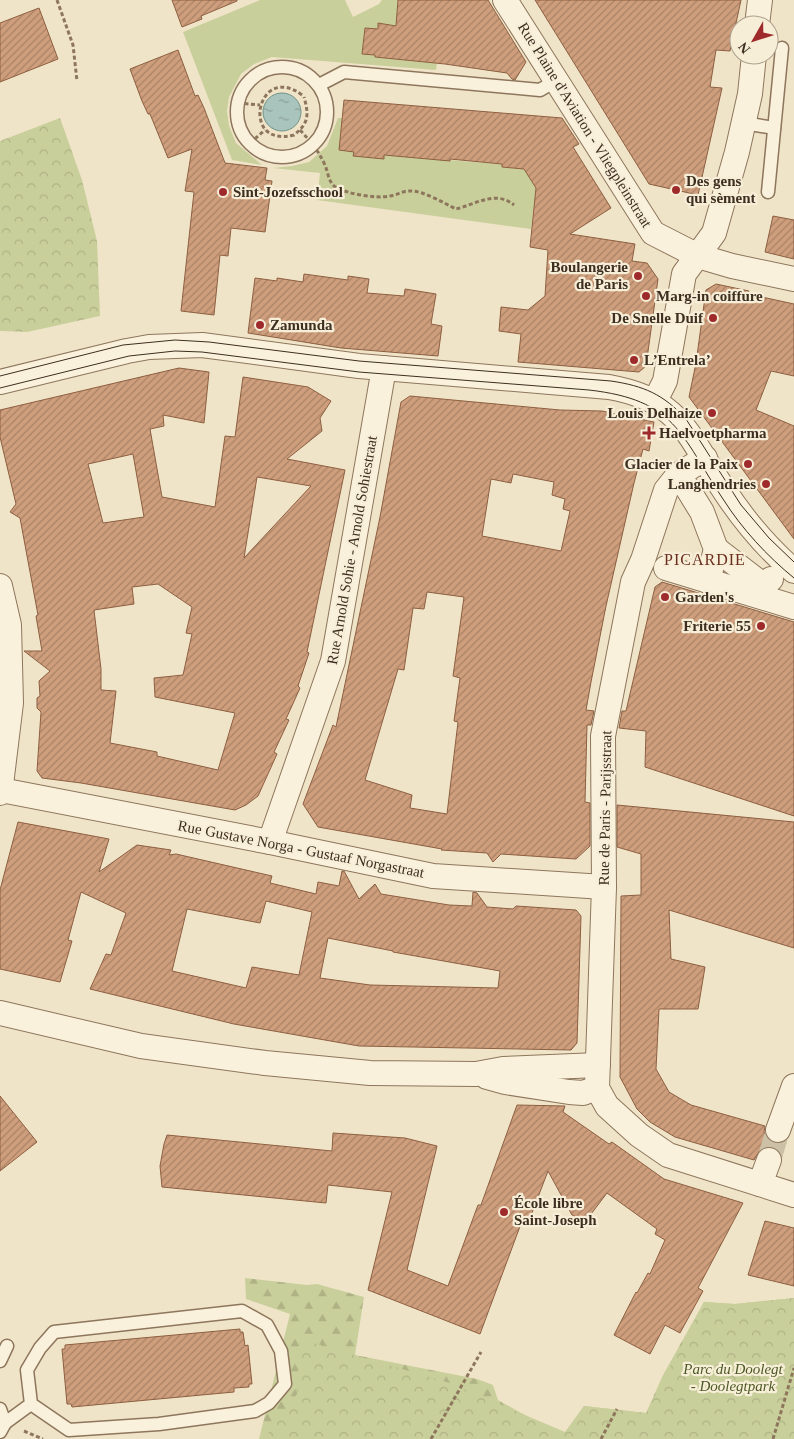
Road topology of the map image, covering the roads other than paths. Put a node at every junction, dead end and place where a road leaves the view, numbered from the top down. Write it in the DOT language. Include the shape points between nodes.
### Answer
graph roads {
  1 [pos="505,0"];
  2 [pos="760,0"];
  3 [pos="758,15"];
  4 [pos="782,48"];
  5 [pos="753,65"];
  6 [pos="557,80"];
  7 [pos="319,85"];
  8 [pos="744,123"];
  9 [pos="774,128"];
  10 [pos="768,192"];
  11 [pos="698,256"];
  12 [pos="794,280"];
  13 [pos="384,368"];
  14 [pos="0,382"];
  15 [pos="655,401"];
  16 [pos="705,458"];
  17 [pos="696,497"];
  18 [pos="716,549"];
  19 [pos="666,568"];
  20 [pos="794,571"];
  21 [pos="772,579"];
  22 [pos="708,581"];
  23 [pos="0,586"];
  24 [pos="794,607"];
  25 [pos="0,791"];
  26 [pos="270,842"];
  27 [pos="604,887"];
  28 [pos="0,1013"];
  29 [pos="598,1065"];
  30 [pos="476,1074"];
  31 [pos="794,1086"];
  32 [pos="597,1088"];
  33 [pos="778,1130"];
  34 [pos="769,1160"];
  35 [pos="760,1184"];
  36 [pos="794,1195"];
  37 [pos="7,1346"];
  38 [pos="0,1361"];
  39 [pos="31,1404"];
  40 [pos="0,1408"];
  41 [pos="2,1427"];
  1 -- 6 [label="street, Rue Plaine d'Aviation - Vliegpleinstraat"];
  2 -- 3 [label="street"];
  4 -- 9 [label="lane"];
  5 -- 8 [label="street"];
  6 -- 7 [label="lane" via="540,90 344,72"];
  6 -- 11 [label="street, Rue Plaine d'Aviation - Vliegpleinstraat" via="654,233"];
  7 -- 7 [label="lane" via="309,76 286,67 261,72 250,80 238,103 237,115 240,128 250,144 279,158 292,157 314,144 327,122 325,97"];
  8 -- 9 [label="lane"];
  8 -- 11 [label="street" via="714,233"];
  9 -- 10 [label="lane"];
  11 -- 12 [label="street, Rue Plaine d'Aviation - Vliegpleinstraat"];
  11 -- 15 [label="street" via="684,274 665,381"];
  13 -- 14 [label="street" via="202,345 175,345 127,350"];
  13 -- 15 [label="street" via="609,387"];
  13 -- 26 [label="street, Rue Arnold Sohie - Arnold Sohiestraat" via="333,661"];
  15 -- 16 [label="street" via="681,423"];
  16 -- 20 [label="street" via="724,491"];
  16 -- 27 [label="street, Rue de Paris - Parijsstraat" via="678,475 666,490 658,531 633,582 603,736"];
  17 -- 18 [label="street"];
  18 -- 21 [label="street" via="764,586"];
  18 -- 22 [label="street"];
  19 -- 22 [label="street"];
  22 -- 24 [label="street"];
  23 -- 25 [label="street" via="9,625 11,702"];
  25 -- 26 [label="street, Rue Gustave Norga - Gustaaf Norgastraat"];
  26 -- 27 [label="street, Rue Gustave Norga - Gustaaf Norgastraat" via="433,876"];
  27 -- 29 [label="street, Rue de Paris - Parijsstraat"];
  28 -- 30 [label="street" via="141,1046 265,1063 370,1073"];
  29 -- 30 [label="street" via="503,1069"];
  29 -- 32 [label="street, Rue de Paris - Parijsstraat"];
  30 -- 32 [label="street" via="569,1092 583,1093"];
  31 -- 33 [label="street"];
  32 -- 35 [label="street" via="607,1106 639,1135 668,1155"];
  34 -- 35 [label="street"];
  35 -- 36 [label="street"];
  37 -- 38 [label="lane"];
  39 -- 39 [label="lane" via="70,1430 159,1424 255,1411 269,1403 285,1384 281,1351 267,1325 242,1311 54,1332 40,1348 28,1370"];
  39 -- 41 [label="lane"];
  40 -- 41 [label="lane"];
}
